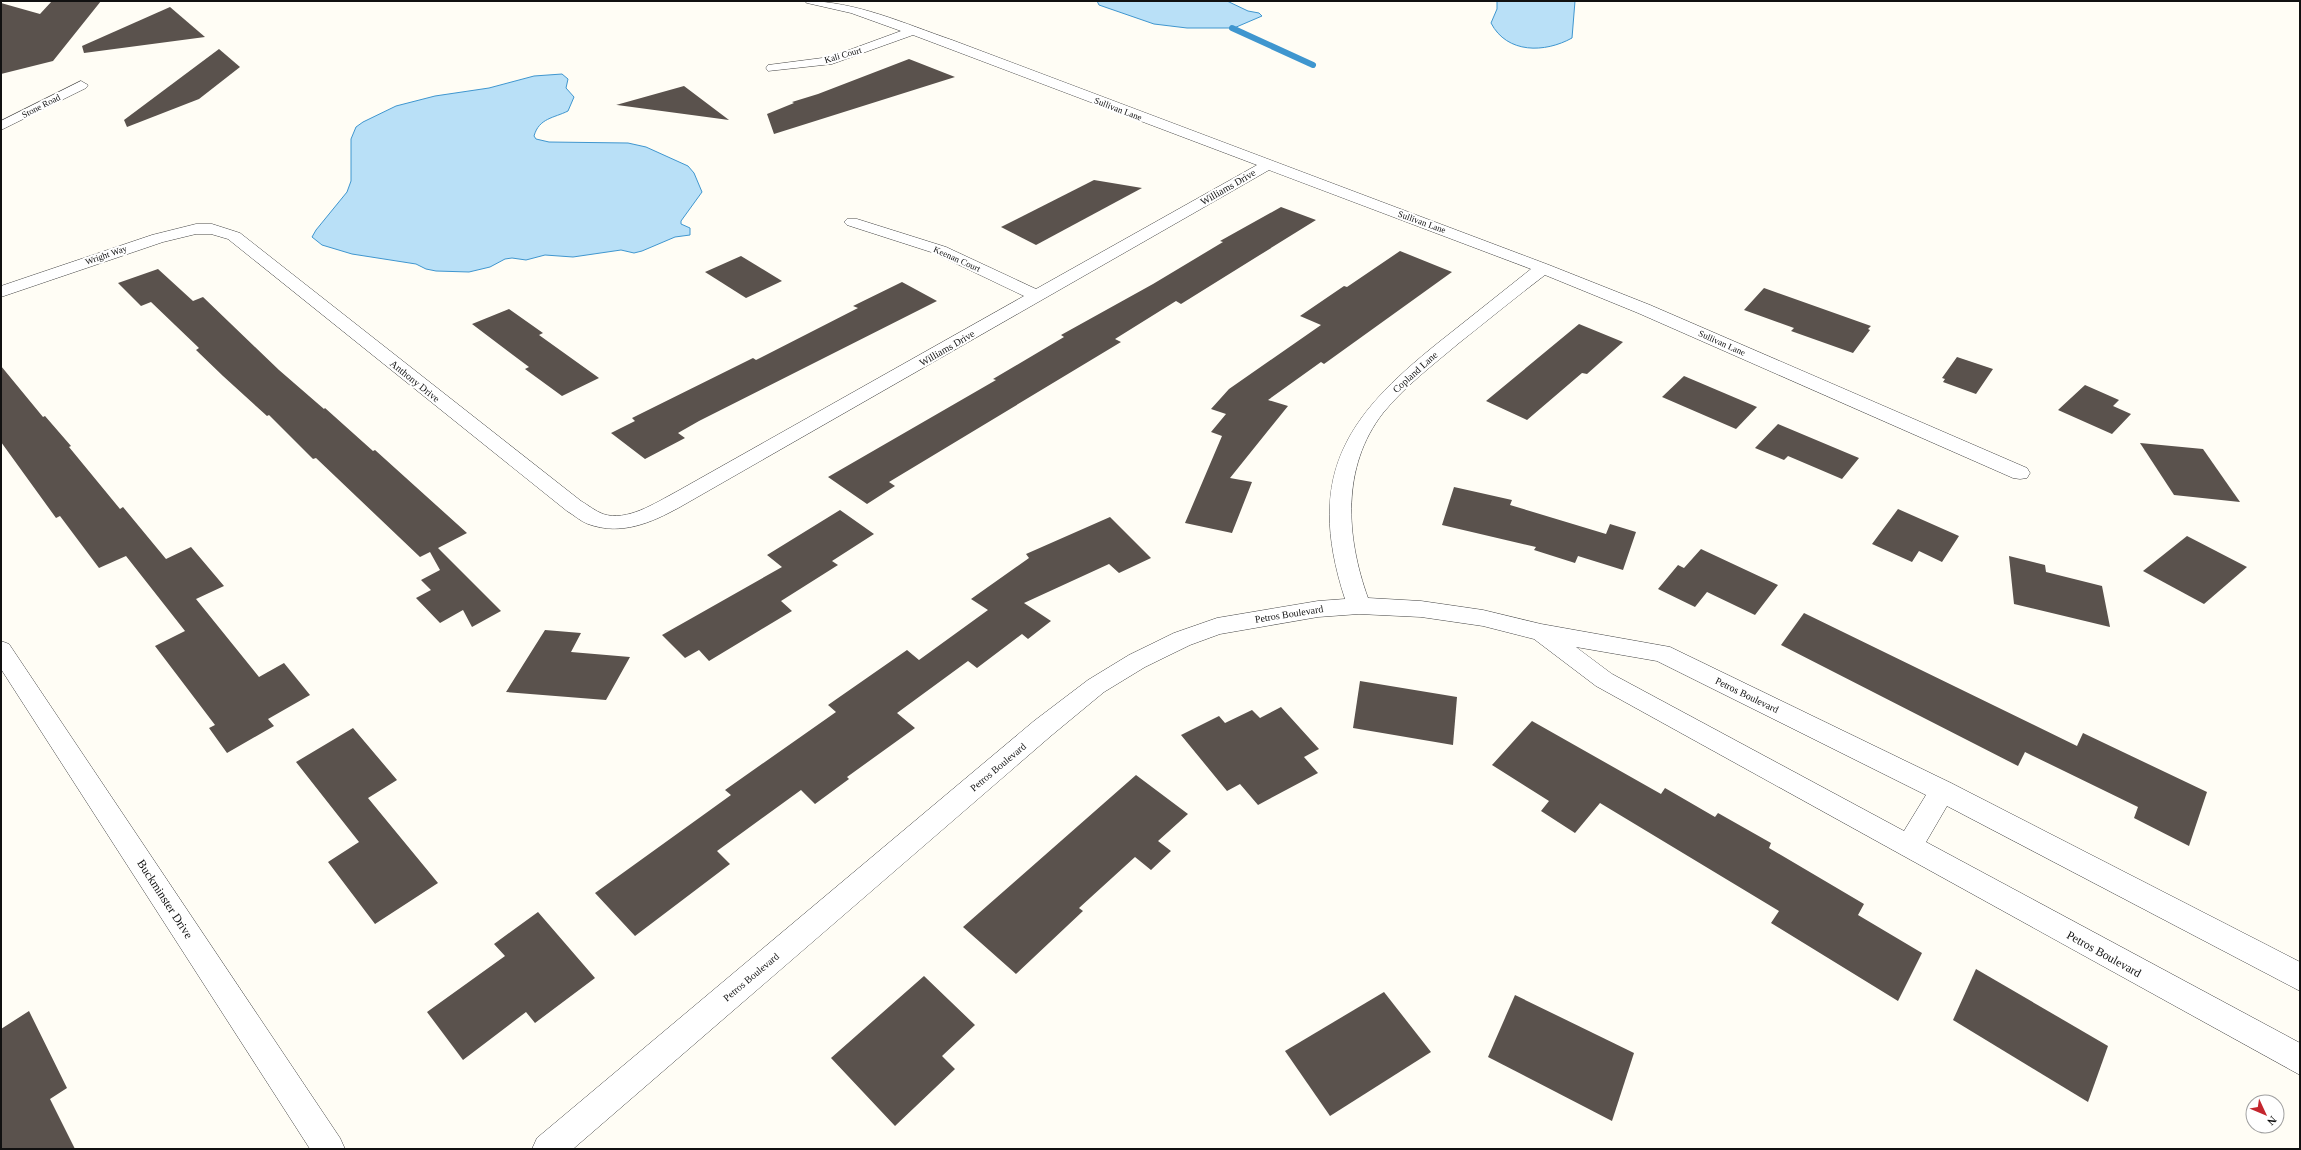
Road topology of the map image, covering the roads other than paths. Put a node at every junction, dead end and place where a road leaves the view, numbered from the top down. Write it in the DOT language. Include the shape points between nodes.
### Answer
graph roads {
  1 [pos="812,1"];
  2 [pos="912,31"];
  3 [pos="772,68"];
  4 [pos="81,85"];
  5 [pos="1,126"];
  6 [pos="1267,165"];
  7 [pos="852,222"];
  8 [pos="212,228"];
  9 [pos="1543,268"];
  10 [pos="1,292"];
  11 [pos="1037,296"];
  12 [pos="2020,473"];
  13 [pos="623,522"];
  14 [pos="1359,606"];
  15 [pos="1541,632"];
  16 [pos="1,650"];
  17 [pos="1942,791"];
  18 [pos="1909,847"];
  19 [pos="2300,977"];
  20 [pos="2300,1060"];
  21 [pos="329,1149"];
  22 [pos="548,1149"];
  1 -- 2 [label="street, Sullivan Lane" via="854,10"];
  2 -- 3 [label="street, Kali Court" via="832,60"];
  2 -- 6 [label="street, Sullivan Lane"];
  4 -- 5 [label="street, Stone Road"];
  6 -- 9 [label="street, Sullivan Lane"];
  6 -- 11 [label="street, Williams Drive"];
  7 -- 11 [label="street, Keenan Court" via="940,250"];
  8 -- 10 [label="street, Wright Way" via="158,238"];
  8 -- 13 [label="street, Anthony Drive" via="234,236 574,506 594,519"];
  9 -- 12 [label="street, Sullivan Lane" via="1644,309"];
  9 -- 14 [label="street, Copland Lane" via="1406,377 1378,407 1356,439 1346,471 1340,508 1342,545 1349,578"];
  11 -- 13 [label="street, Williams Drive" via="660,510 640,519"];
  14 -- 15 [label="street, Petros Boulevard" via="1421,609 1483,618"];
  14 -- 22 [label="street, Petros Boulevard" via="1318,609 1217,626 1182,639 1137,661 1096,686 1043,728"];
  15 -- 17 [label="street, Petros Boulevard" via="1662,653"];
  15 -- 18 [label="street, Petros Boulevard" via="1604,680"];
  16 -- 21 [label="street, Buckminster Drive"];
  17 -- 18 [label="street"];
  17 -- 19 [label="street, Petros Boulevard"];
  18 -- 20 [label="street, Petros Boulevard"];
}
